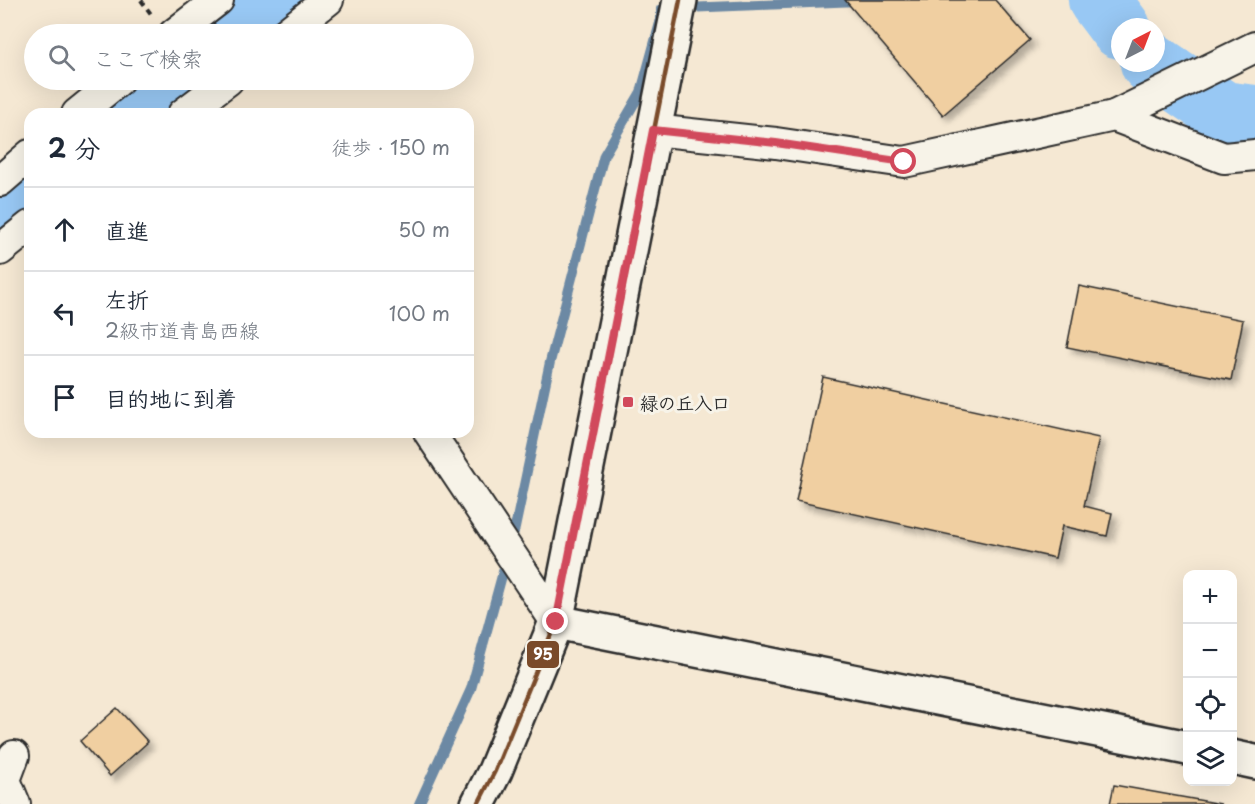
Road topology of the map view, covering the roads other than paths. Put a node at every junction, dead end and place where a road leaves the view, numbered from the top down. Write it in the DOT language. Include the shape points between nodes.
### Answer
graph roads {
  1 [pos="218,0"];
  2 [pos="328,0"];
  3 [pos="680,0"];
  4 [pos="187,24"];
  5 [pos="298,24"];
  6 [pos="1255,47"];
  7 [pos="107,90"];
  8 [pos="84,108"];
  9 [pos="1114,116"];
  10 [pos="653,130"];
  11 [pos="1255,155"];
  12 [pos="24,160"];
  13 [pos="0,181"];
  14 [pos="24,231"];
  15 [pos="0,250"];
  16 [pos="433,438"];
  17 [pos="556,622"];
  18 [pos="1183,747"];
  19 [pos="15,756"];
  20 [pos="1237,758"];
  21 [pos="1255,762"];
  22 [pos="15,804"];
  23 [pos="478,804"];
  1 -- 4 [label="street"];
  2 -- 5 [label="street"];
  3 -- 10 [label="street"];
  6 -- 9 [label="street"];
  7 -- 8 [label="street"];
  9 -- 10 [label="street" via="904,162"];
  9 -- 11 [label="street" via="1224,158"];
  10 -- 17 [label="street"];
  12 -- 13 [label="street"];
  14 -- 15 [label="street"];
  16 -- 17 [label="street"];
  17 -- 18 [label="street"];
  17 -- 23 [label="street"];
  19 -- 22 [label="street" via="5,780"];
  20 -- 21 [label="street"];
}
